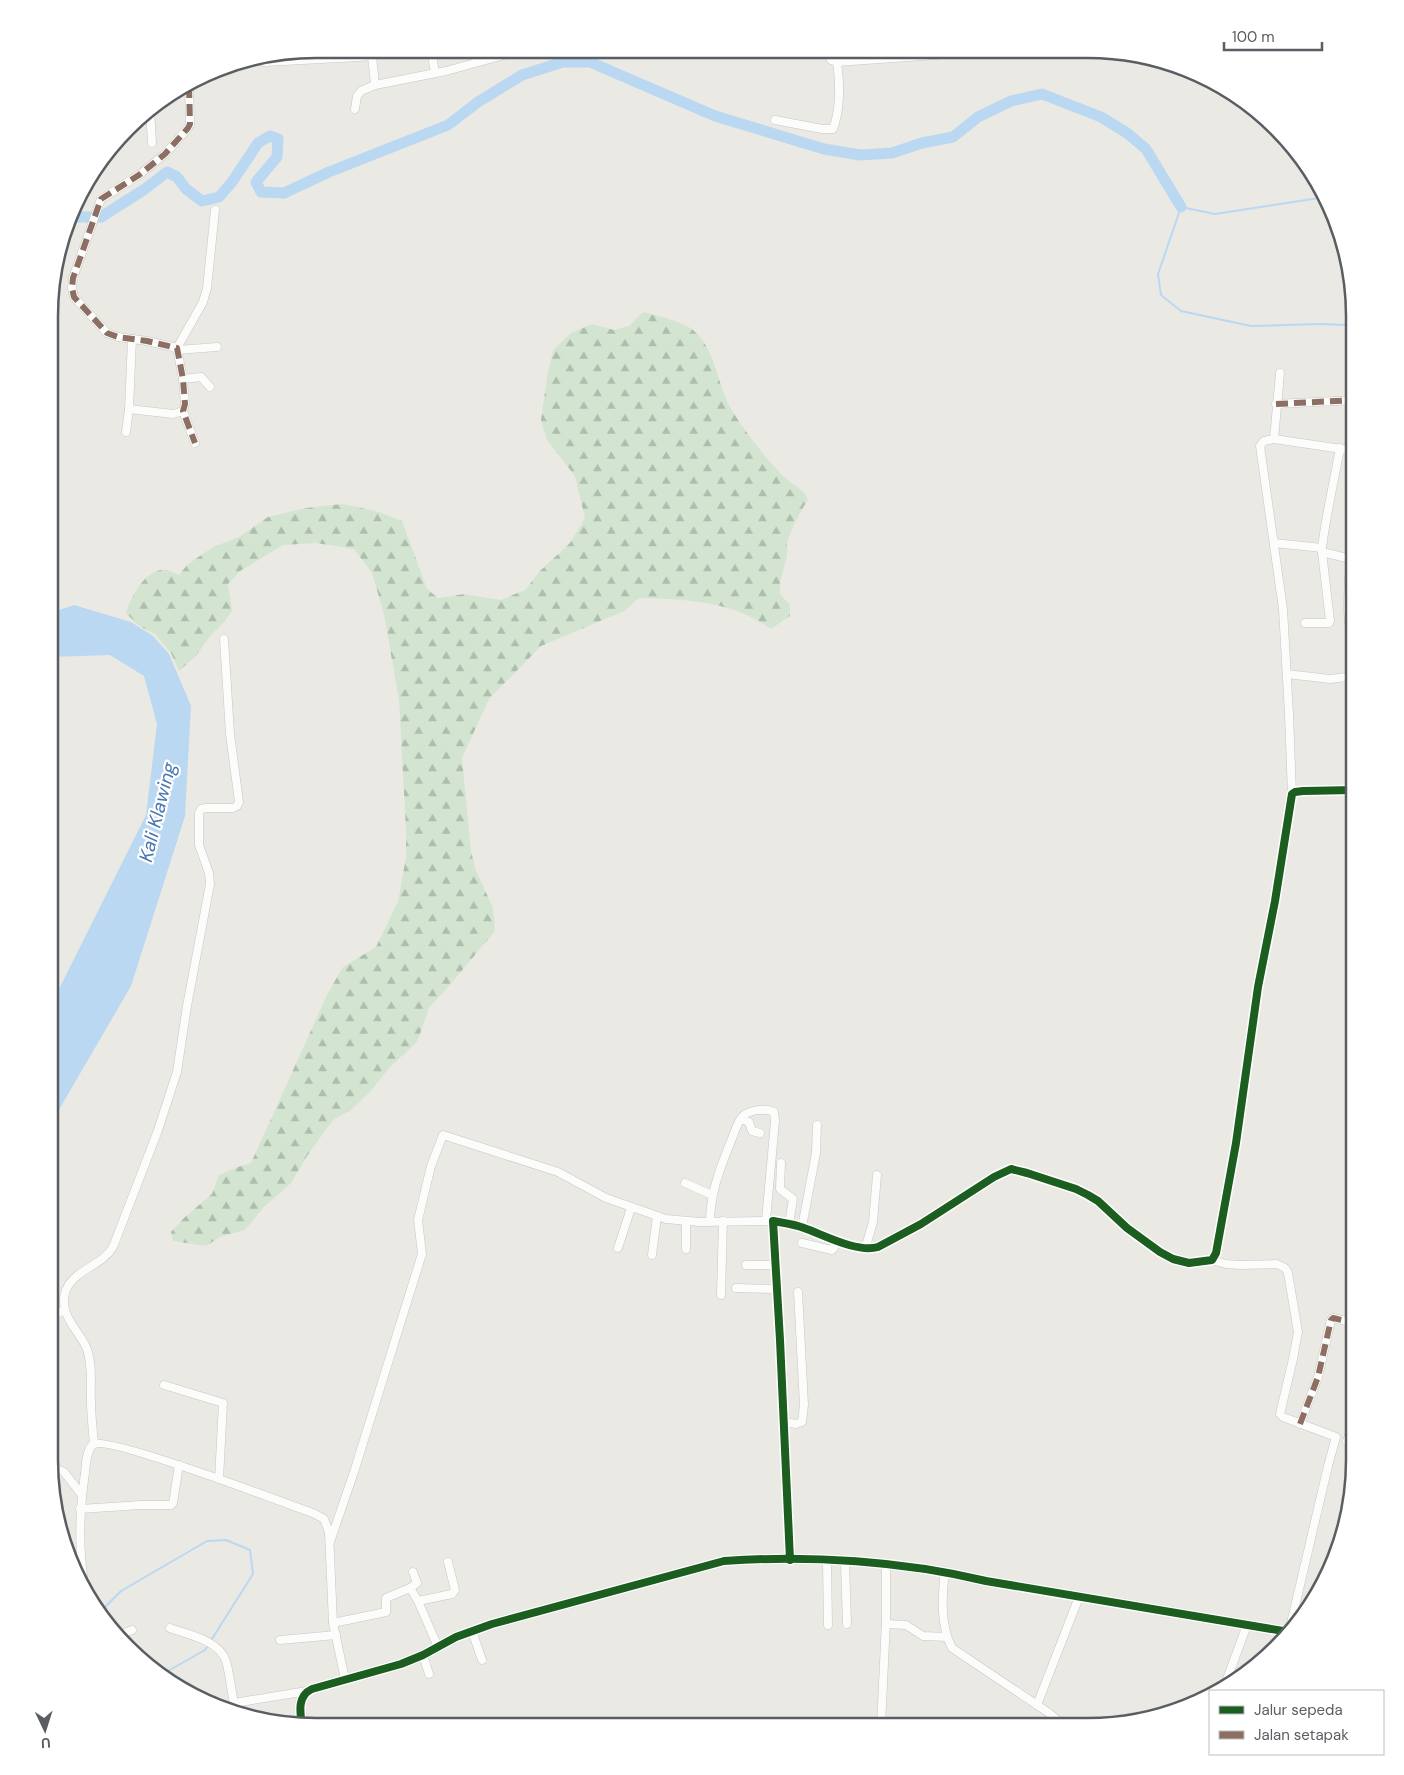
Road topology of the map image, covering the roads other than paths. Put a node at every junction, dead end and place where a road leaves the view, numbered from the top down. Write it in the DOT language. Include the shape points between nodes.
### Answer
graph roads {
  1 [pos="373,58"];
  2 [pos="432,58"];
  3 [pos="476,58"];
  4 [pos="489,58"];
  5 [pos="831,58"];
  6 [pos="894,58"];
  7 [pos="477,62"];
  8 [pos="837,62"];
  9 [pos="435,73"];
  10 [pos="375,85"];
  11 [pos="189,90"];
  12 [pos="355,109"];
  13 [pos="150,117"];
  14 [pos="775,120"];
  15 [pos="152,143"];
  16 [pos="215,210"];
  17 [pos="132,339"];
  18 [pos="217,347"];
  19 [pos="177,349"];
  20 [pos="1280,373"];
  21 [pos="183,379"];
  22 [pos="210,387"];
  23 [pos="1346,400"];
  24 [pos="1276,404"];
  25 [pos="129,409"];
  26 [pos="183,411"];
  27 [pos="126,432"];
  28 [pos="1274,438"];
  29 [pos="195,443"];
  30 [pos="1340,448"];
  31 [pos="1346,449"];
  32 [pos="1274,543"];
  33 [pos="1322,550"];
  34 [pos="1346,558"];
  35 [pos="1305,623"];
  36 [pos="224,639"];
  37 [pos="1287,674"];
  38 [pos="1346,677"];
  39 [pos="1346,790"];
  40 [pos="1292,794"];
  41 [pos="741,1119"];
  42 [pos="816,1125"];
  43 [pos="760,1133"];
  44 [pos="781,1163"];
  45 [pos="877,1175"];
  46 [pos="686,1183"];
  47 [pos="712,1195"];
  48 [pos="631,1208"];
  49 [pos="657,1216"];
  50 [pos="723,1221"];
  51 [pos="770,1221"];
  52 [pos="686,1222"];
  53 [pos="710,1222"];
  54 [pos="789,1224"];
  55 [pos="802,1227"];
  56 [pos="836,1240"];
  57 [pos="802,1243"];
  58 [pos="618,1248"];
  59 [pos="865,1248"];
  60 [pos="686,1249"];
  61 [pos="652,1255"];
  62 [pos="1212,1260"];
  63 [pos="776,1265"];
  64 [pos="746,1266"];
  65 [pos="736,1288"];
  66 [pos="777,1289"];
  67 [pos="798,1292"];
  68 [pos="721,1295"];
  69 [pos="66,1310"];
  70 [pos="58,1313"];
  71 [pos="1346,1320"];
  72 [pos="164,1385"];
  73 [pos="784,1422"];
  74 [pos="1300,1424"];
  75 [pos="1336,1437"];
  76 [pos="1346,1440"];
  77 [pos="94,1444"];
  78 [pos="179,1465"];
  79 [pos="58,1469"];
  80 [pos="219,1478"];
  81 [pos="82,1494"];
  82 [pos="80,1509"];
  83 [pos="330,1542"];
  84 [pos="790,1560"];
  85 [pos="827,1561"];
  86 [pos="448,1562"];
  87 [pos="845,1562"];
  88 [pos="886,1564"];
  89 [pos="82,1569"];
  90 [pos="945,1571"];
  91 [pos="413,1572"];
  92 [pos="410,1588"];
  93 [pos="1079,1597"];
  94 [pos="418,1602"];
  95 [pos="1292,1618"];
  96 [pos="333,1623"];
  97 [pos="847,1624"];
  98 [pos="886,1624"];
  99 [pos="828,1625"];
  100 [pos="1247,1625"];
  101 [pos="170,1628"];
  102 [pos="132,1630"];
  103 [pos="472,1631"];
  104 [pos="1282,1631"];
  105 [pos="124,1633"];
  106 [pos="336,1634"];
  107 [pos="947,1637"];
  108 [pos="280,1640"];
  109 [pos="438,1647"];
  110 [pos="423,1655"];
  111 [pos="482,1660"];
  112 [pos="429,1674"];
  113 [pos="1227,1677"];
  114 [pos="345,1679"];
  115 [pos="307,1691"];
  116 [pos="234,1704"];
  117 [pos="1037,1705"];
  118 [pos="302,1717"];
  119 [pos="881,1718"];
  120 [pos="1055,1718"];
  1 -- 10 [label="street"];
  2 -- 9 [label="street"];
  3 -- 7 [label="street"];
  4 -- 7 [label="street"];
  5 -- 8 [label="street"];
  6 -- 8 [label="street"];
  7 -- 9 [label="street"];
  8 -- 14 [label="street" via="840,80 833,129 822,130"];
  9 -- 10 [label="street"];
  10 -- 12 [label="street" via="361,91"];
  11 -- 17 [label="street" via="188,128 159,159 101,199 74,278 74,298 107,333"];
  13 -- 15 [label="street"];
  16 -- 19 [label="street" via="205,295"];
  17 -- 19 [label="street"];
  17 -- 25 [label="street"];
  18 -- 19 [label="street"];
  19 -- 21 [label="street"];
  20 -- 24 [label="street"];
  21 -- 22 [label="street" via="201,377"];
  21 -- 26 [label="street"];
  23 -- 24 [label="street"];
  24 -- 28 [label="street"];
  25 -- 26 [label="street" via="173,414"];
  25 -- 27 [label="street"];
  26 -- 29 [label="street"];
  28 -- 30 [label="street"];
  28 -- 32 [label="street" via="1260,446"];
  30 -- 31 [label="street"];
  30 -- 33 [label="street"];
  32 -- 33 [label="street"];
  32 -- 37 [label="street"];
  33 -- 34 [label="street"];
  33 -- 35 [label="street" via="1330,621"];
  36 -- 69 [label="street" via="230,734 239,802 234,808 209,808 199,813 199,844 210,884 186,1006 177,1072 113,1247 105,1257 73,1279 65,1293"];
  37 -- 38 [label="street" via="1330,679"];
  37 -- 40 [label="street"];
  39 -- 40 [label="street"];
  40 -- 62 [label="street" via="1258,987 1236,1143 1216,1253"];
  41 -- 43 [label="street" via="749,1122 752,1131"];
  41 -- 47 [label="street"];
  41 -- 51 [label="street" via="754,1111 770,1110 775,1115"];
  42 -- 55 [label="street" via="816,1153"];
  44 -- 54 [label="street" via="780,1189 794,1199"];
  45 -- 59 [label="street" via="874,1214"];
  46 -- 47 [label="street"];
  47 -- 53 [label="street"];
  48 -- 49 [label="street"];
  48 -- 58 [label="street"];
  48 -- 83 [label="street" via="558,1172 443,1135 431,1166 418,1220 422,1254"];
  49 -- 52 [label="street"];
  49 -- 61 [label="street"];
  50 -- 51 [label="street"];
  50 -- 53 [label="street"];
  50 -- 68 [label="street"];
  51 -- 54 [label="street"];
  51 -- 63 [label="street"];
  52 -- 53 [label="street"];
  52 -- 60 [label="street"];
  54 -- 55 [label="street"];
  55 -- 56 [label="street"];
  56 -- 57 [label="street" via="832,1250"];
  56 -- 59 [label="street"];
  59 -- 62 [label="street" via="878,1247 914,1228 994,1177 1011,1170 1088,1195 1127,1228 1173,1259 1190,1263"];
  62 -- 74 [label="street" via="1233,1264 1277,1264 1288,1273 1298,1332 1280,1411 1283,1417"];
  63 -- 64 [label="street"];
  63 -- 66 [label="street"];
  65 -- 66 [label="street"];
  66 -- 73 [label="street"];
  67 -- 73 [label="street" via="803,1419 799,1424"];
  69 -- 70 [label="street"];
  69 -- 77 [label="street" via="90,1358"];
  71 -- 74 [label="street" via="1331,1320 1318,1377"];
  72 -- 80 [label="street" via="223,1403"];
  73 -- 84 [label="street"];
  74 -- 75 [label="street"];
  75 -- 76 [label="street"];
  75 -- 95 [label="street"];
  77 -- 78 [label="street" via="110,1445"];
  77 -- 81 [label="street" via="87,1460"];
  78 -- 80 [label="street"];
  78 -- 82 [label="street" via="171,1505"];
  79 -- 81 [label="street"];
  80 -- 83 [label="street" via="320,1515 327,1525"];
  81 -- 82 [label="street"];
  82 -- 89 [label="street"];
  83 -- 96 [label="street"];
  84 -- 85 [label="street"];
  84 -- 103 [label="street" via="712,1563"];
  85 -- 87 [label="street"];
  85 -- 99 [label="street"];
  86 -- 94 [label="street" via="455,1592"];
  87 -- 88 [label="street"];
  87 -- 97 [label="street"];
  88 -- 90 [label="street"];
  88 -- 98 [label="street"];
  90 -- 93 [label="street"];
  90 -- 107 [label="street" via="943,1592"];
  91 -- 92 [label="street" via="417,1582"];
  92 -- 94 [label="street"];
  92 -- 96 [label="street" via="386,1598 386,1612"];
  93 -- 100 [label="street"];
  93 -- 117 [label="street"];
  94 -- 109 [label="street"];
  96 -- 106 [label="street"];
  98 -- 107 [label="street" via="906,1625 923,1636"];
  98 -- 119 [label="street"];
  100 -- 104 [label="street"];
  100 -- 113 [label="street"];
  101 -- 116 [label="street" via="218,1649 225,1661"];
  102 -- 105 [label="street"];
  103 -- 109 [label="street"];
  103 -- 111 [label="street"];
  106 -- 108 [label="street"];
  106 -- 114 [label="street"];
  107 -- 117 [label="street" via="958,1653"];
  109 -- 110 [label="street"];
  110 -- 112 [label="street"];
  110 -- 114 [label="street"];
  114 -- 115 [label="street"];
  115 -- 116 [label="street"];
  115 -- 118 [label="street" via="301,1700"];
  117 -- 120 [label="street"];
}
